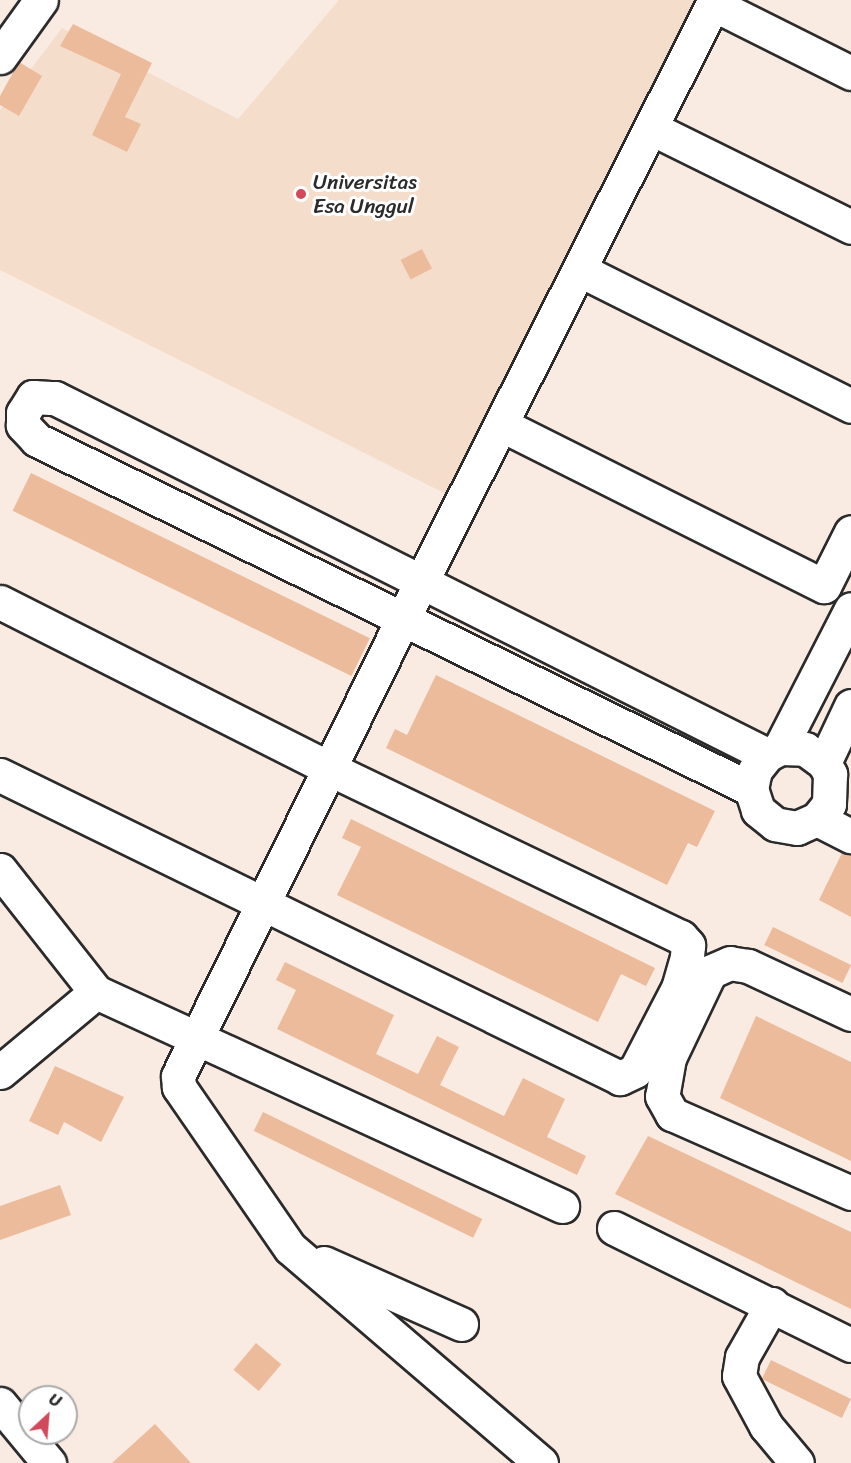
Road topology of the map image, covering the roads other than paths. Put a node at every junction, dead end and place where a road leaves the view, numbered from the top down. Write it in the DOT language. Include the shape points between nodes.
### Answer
graph roads {
  1 [pos="41,0"];
  2 [pos="0,57"];
  3 [pos="851,73"];
  4 [pos="651,128"];
  5 [pos="851,227"];
  6 [pos="580,270"];
  7 [pos="851,406"];
  8 [pos="502,425"];
  9 [pos="851,532"];
  10 [pos="421,582"];
  11 [pos="0,602"];
  12 [pos="851,609"];
  13 [pos="404,621"];
  14 [pos="851,706"];
  15 [pos="774,752"];
  16 [pos="330,769"];
  17 [pos="0,776"];
  18 [pos="836,781"];
  19 [pos="751,789"];
  20 [pos="817,819"];
  21 [pos="851,836"];
  22 [pos="0,870"];
  23 [pos="262,906"];
  24 [pos="96,992"];
  25 [pos="851,1014"];
  26 [pos="195,1039"];
  27 [pos="0,1072"];
  28 [pos="851,1193"];
  29 [pos="562,1206"];
  30 [pos="614,1228"];
  31 [pos="290,1248"];
  32 [pos="772,1304"];
  33 [pos="460,1324"];
  34 [pos="851,1345"];
  35 [pos="0,1404"];
  36 [pos="49,1463"];
  37 [pos="541,1463"];
  38 [pos="797,1463"];
  1 -- 2 [label="street"];
  3 -- 4 [label="street" via="713,4"];
  4 -- 5 [label="street"];
  4 -- 6 [label="street"];
  6 -- 7 [label="street"];
  6 -- 8 [label="street"];
  8 -- 9 [label="street" via="824,586"];
  8 -- 10 [label="street"];
  10 -- 13 [label="street"];
  10 -- 13 [label="street" via="55,398 33,397 23,413 22,425 37,440"];
  10 -- 15 [label="street"];
  11 -- 16 [label="street"];
  12 -- 15 [label="street"];
  13 -- 16 [label="street"];
  13 -- 19 [label="street"];
  14 -- 18 [label="street"];
  15 -- 18 [label="street" via="805,749"];
  15 -- 19 [label="street" via="755,770"];
  16 -- 23 [label="street"];
  16 -- 23 [label="street" via="681,937 688,945 678,988 634,1071 620,1078"];
  17 -- 23 [label="street"];
  18 -- 20 [label="street" via="829,804"];
  19 -- 20 [label="street" via="758,810 775,824 797,828"];
  20 -- 21 [label="street"];
  22 -- 24 [label="street"];
  23 -- 26 [label="street"];
  24 -- 26 [label="street"];
  24 -- 27 [label="street"];
  25 -- 28 [label="street" via="748,966 730,963 710,972 669,1058 662,1096 672,1114"];
  26 -- 29 [label="street"];
  26 -- 31 [label="street" via="178,1076 179,1087"];
  30 -- 32 [label="street"];
  31 -- 33 [label="street"];
  31 -- 37 [label="street"];
  32 -- 34 [label="street"];
  32 -- 38 [label="street" via="742,1357 739,1376 766,1426"];
  35 -- 36 [label="street"];
}
